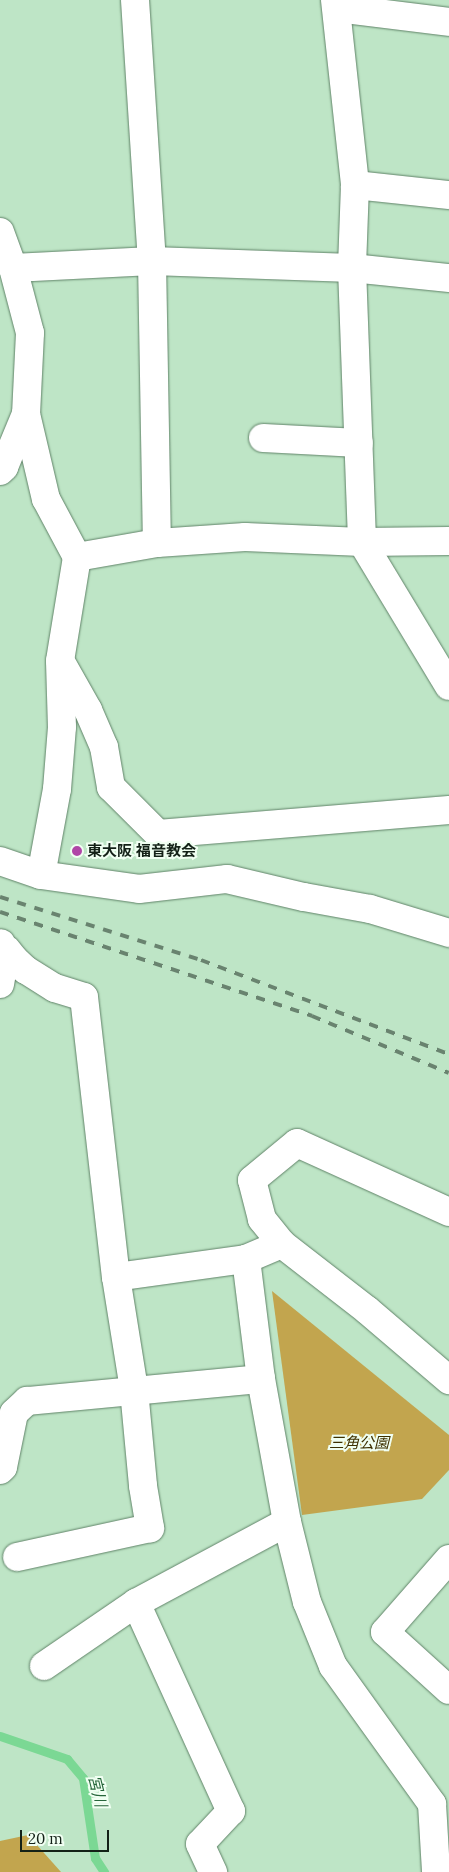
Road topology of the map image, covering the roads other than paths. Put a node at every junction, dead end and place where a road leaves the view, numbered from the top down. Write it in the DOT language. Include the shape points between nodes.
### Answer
graph roads {
  1 [pos="135,0"];
  2 [pos="336,4"];
  3 [pos="449,22"];
  4 [pos="355,185"];
  5 [pos="449,195"];
  6 [pos="0,232"];
  7 [pos="152,261"];
  8 [pos="13,268"];
  9 [pos="352,268"];
  10 [pos="449,278"];
  11 [pos="26,414"];
  12 [pos="263,438"];
  13 [pos="359,443"];
  14 [pos="0,471"];
  15 [pos="449,541"];
  16 [pos="362,542"];
  17 [pos="157,543"];
  18 [pos="77,557"];
  19 [pos="60,660"];
  20 [pos="449,686"];
  21 [pos="449,810"];
  22 [pos="0,861"];
  23 [pos="41,875"];
  24 [pos="449,933"];
  25 [pos="0,984"];
  26 [pos="449,1212"];
  27 [pos="282,1244"];
  28 [pos="246,1259"];
  29 [pos="116,1277"];
  30 [pos="261,1379"];
  31 [pos="449,1380"];
  32 [pos="134,1390"];
  33 [pos="0,1470"];
  34 [pos="287,1522"];
  35 [pos="17,1557"];
  36 [pos="449,1559"];
  37 [pos="136,1603"];
  38 [pos="44,1666"];
  39 [pos="449,1690"];
  40 [pos="213,1872"];
  41 [pos="436,1872"];
  1 -- 7 [label="street"];
  2 -- 3 [label="street"];
  2 -- 4 [label="street"];
  4 -- 5 [label="street"];
  4 -- 9 [label="street"];
  6 -- 8 [label="street"];
  7 -- 8 [label="street"];
  7 -- 9 [label="street"];
  7 -- 17 [label="street"];
  8 -- 11 [label="street" via="30,334"];
  9 -- 10 [label="street"];
  9 -- 13 [label="street"];
  11 -- 14 [label="street"];
  11 -- 18 [label="street" via="46,499"];
  12 -- 13 [label="street"];
  13 -- 16 [label="street"];
  15 -- 16 [label="street"];
  16 -- 17 [label="street" via="245,537"];
  16 -- 20 [label="street"];
  17 -- 18 [label="street"];
  18 -- 19 [label="street"];
  19 -- 21 [label="street" via="104,746 112,787 158,834"];
  19 -- 23 [label="street" via="62,727 57,789"];
  22 -- 23 [label="street"];
  23 -- 24 [label="street" via="139,889 227,879 370,908"];
  25 -- 29 [label="street" via="4,946 26,970 55,988 84,996"];
  26 -- 27 [label="street" via="297,1143 252,1180 262,1219"];
  27 -- 28 [label="street"];
  27 -- 31 [label="street"];
  28 -- 29 [label="street"];
  28 -- 30 [label="street"];
  29 -- 32 [label="street"];
  30 -- 32 [label="street"];
  30 -- 34 [label="street"];
  32 -- 33 [label="street" via="27,1401 14,1413"];
  32 -- 35 [label="street" via="150,1528"];
  34 -- 37 [label="street"];
  34 -- 41 [label="street" via="307,1602 333,1666 432,1804"];
  36 -- 39 [label="street" via="385,1632"];
  37 -- 38 [label="street"];
  37 -- 40 [label="street" via="231,1812 200,1844"];
}
